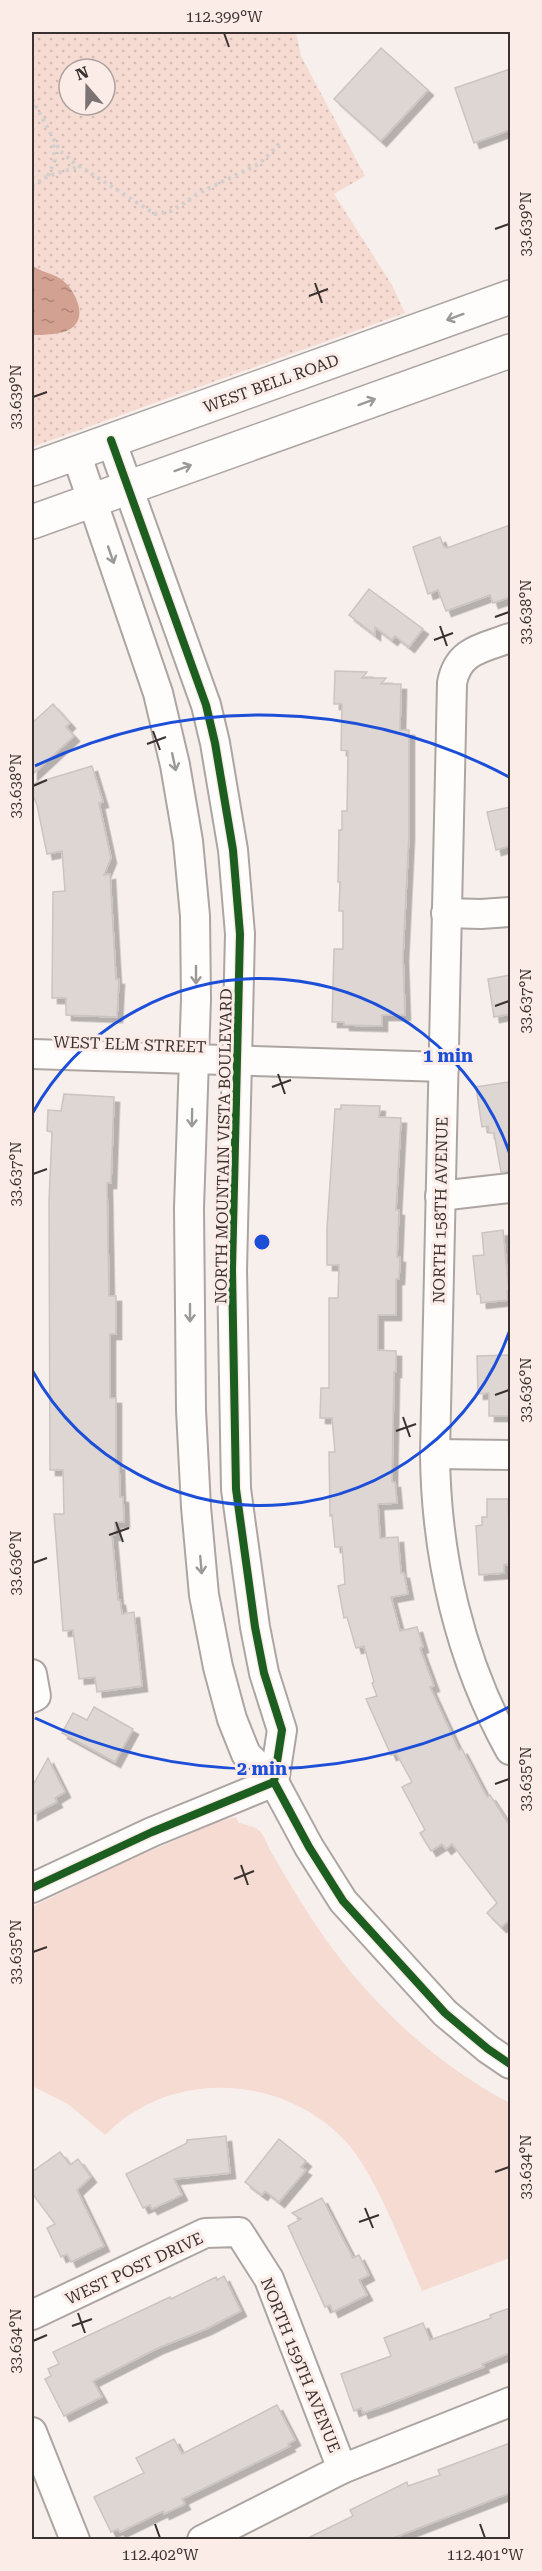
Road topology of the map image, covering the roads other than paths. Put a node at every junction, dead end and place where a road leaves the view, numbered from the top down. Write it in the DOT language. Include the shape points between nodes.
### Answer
graph roads {
  1 [pos="510,297"];
  2 [pos="510,351"];
  3 [pos="111,440"];
  4 [pos="76,453"];
  5 [pos="32,468"];
  6 [pos="128,487"];
  7 [pos="92,500"];
  8 [pos="32,522"];
  9 [pos="510,638"];
  10 [pos="510,912"];
  11 [pos="446,914"];
  12 [pos="32,1054"];
  13 [pos="193,1060"];
  14 [pos="238,1062"];
  15 [pos="444,1067"];
  16 [pos="510,1188"];
  17 [pos="440,1196"];
  18 [pos="435,1454"];
  19 [pos="510,1455"];
  20 [pos="510,1750"];
  21 [pos="274,1782"];
  22 [pos="32,1888"];
  23 [pos="510,2064"];
  24 [pos="239,2232"];
  25 [pos="32,2315"];
  26 [pos="510,2402"];
  27 [pos="32,2432"];
  28 [pos="342,2469"];
  29 [pos="75,2540"];
  30 [pos="202,2540"];
  1 -- 3 [label="main road, WEST BELL ROAD, one-way"];
  6 -- 2 [label="main road, one-way"];
  3 -- 4 [label="main road, WEST BELL ROAD"];
  3 -- 6 [label="street, NORTH MOUNTAIN VISTA BOULEVARD"];
  4 -- 5 [label="main road, WEST BELL ROAD"];
  4 -- 7 [label="street, NORTH MOUNTAIN VISTA BOULEVARD"];
  6 -- 7 [label="main road"];
  6 -- 14 [label="street, NORTH MOUNTAIN VISTA BOULEVARD" via="196,675 215,743 233,850 240,934"];
  7 -- 8 [label="main road"];
  7 -- 13 [label="street, NORTH MOUNTAIN VISTA BOULEVARD, one-way" via="158,693 183,806 195,916"];
  9 -- 11 [label="street, NORTH 158TH AVENUE" via="470,653 454,671"];
  10 -- 11 [label="street"];
  11 -- 15 [label="street, NORTH 158TH AVENUE"];
  12 -- 13 [label="street, WEST ELM STREET"];
  13 -- 14 [label="street, WEST ELM STREET"];
  13 -- 21 [label="street, NORTH MOUNTAIN VISTA BOULEVARD, one-way" via="189,1208 191,1410 204,1595 232,1719 246,1754"];
  14 -- 15 [label="street, WEST ELM STREET"];
  14 -- 21 [label="street, NORTH MOUNTAIN VISTA BOULEVARD" via="232,1270 237,1489 255,1627 282,1730"];
  15 -- 17 [label="street, NORTH 158TH AVENUE"];
  16 -- 17 [label="street"];
  17 -- 18 [label="street, NORTH 158TH AVENUE"];
  18 -- 19 [label="street"];
  18 -- 20 [label="street, NORTH 158TH AVENUE" via="440,1537 458,1620 476,1675"];
  21 -- 22 [label="street" via="152,1832"];
  21 -- 23 [label="street, NORTH MOUNTAIN VISTA BOULEVARD" via="343,1901 446,2013"];
  24 -- 25 [label="street, WEST POST DRIVE" via="205,2233"];
  24 -- 28 [label="street, NORTH 159TH AVENUE" via="269,2279"];
  26 -- 28 [label="street"];
  27 -- 29 [label="street"];
  28 -- 30 [label="street"];
}
